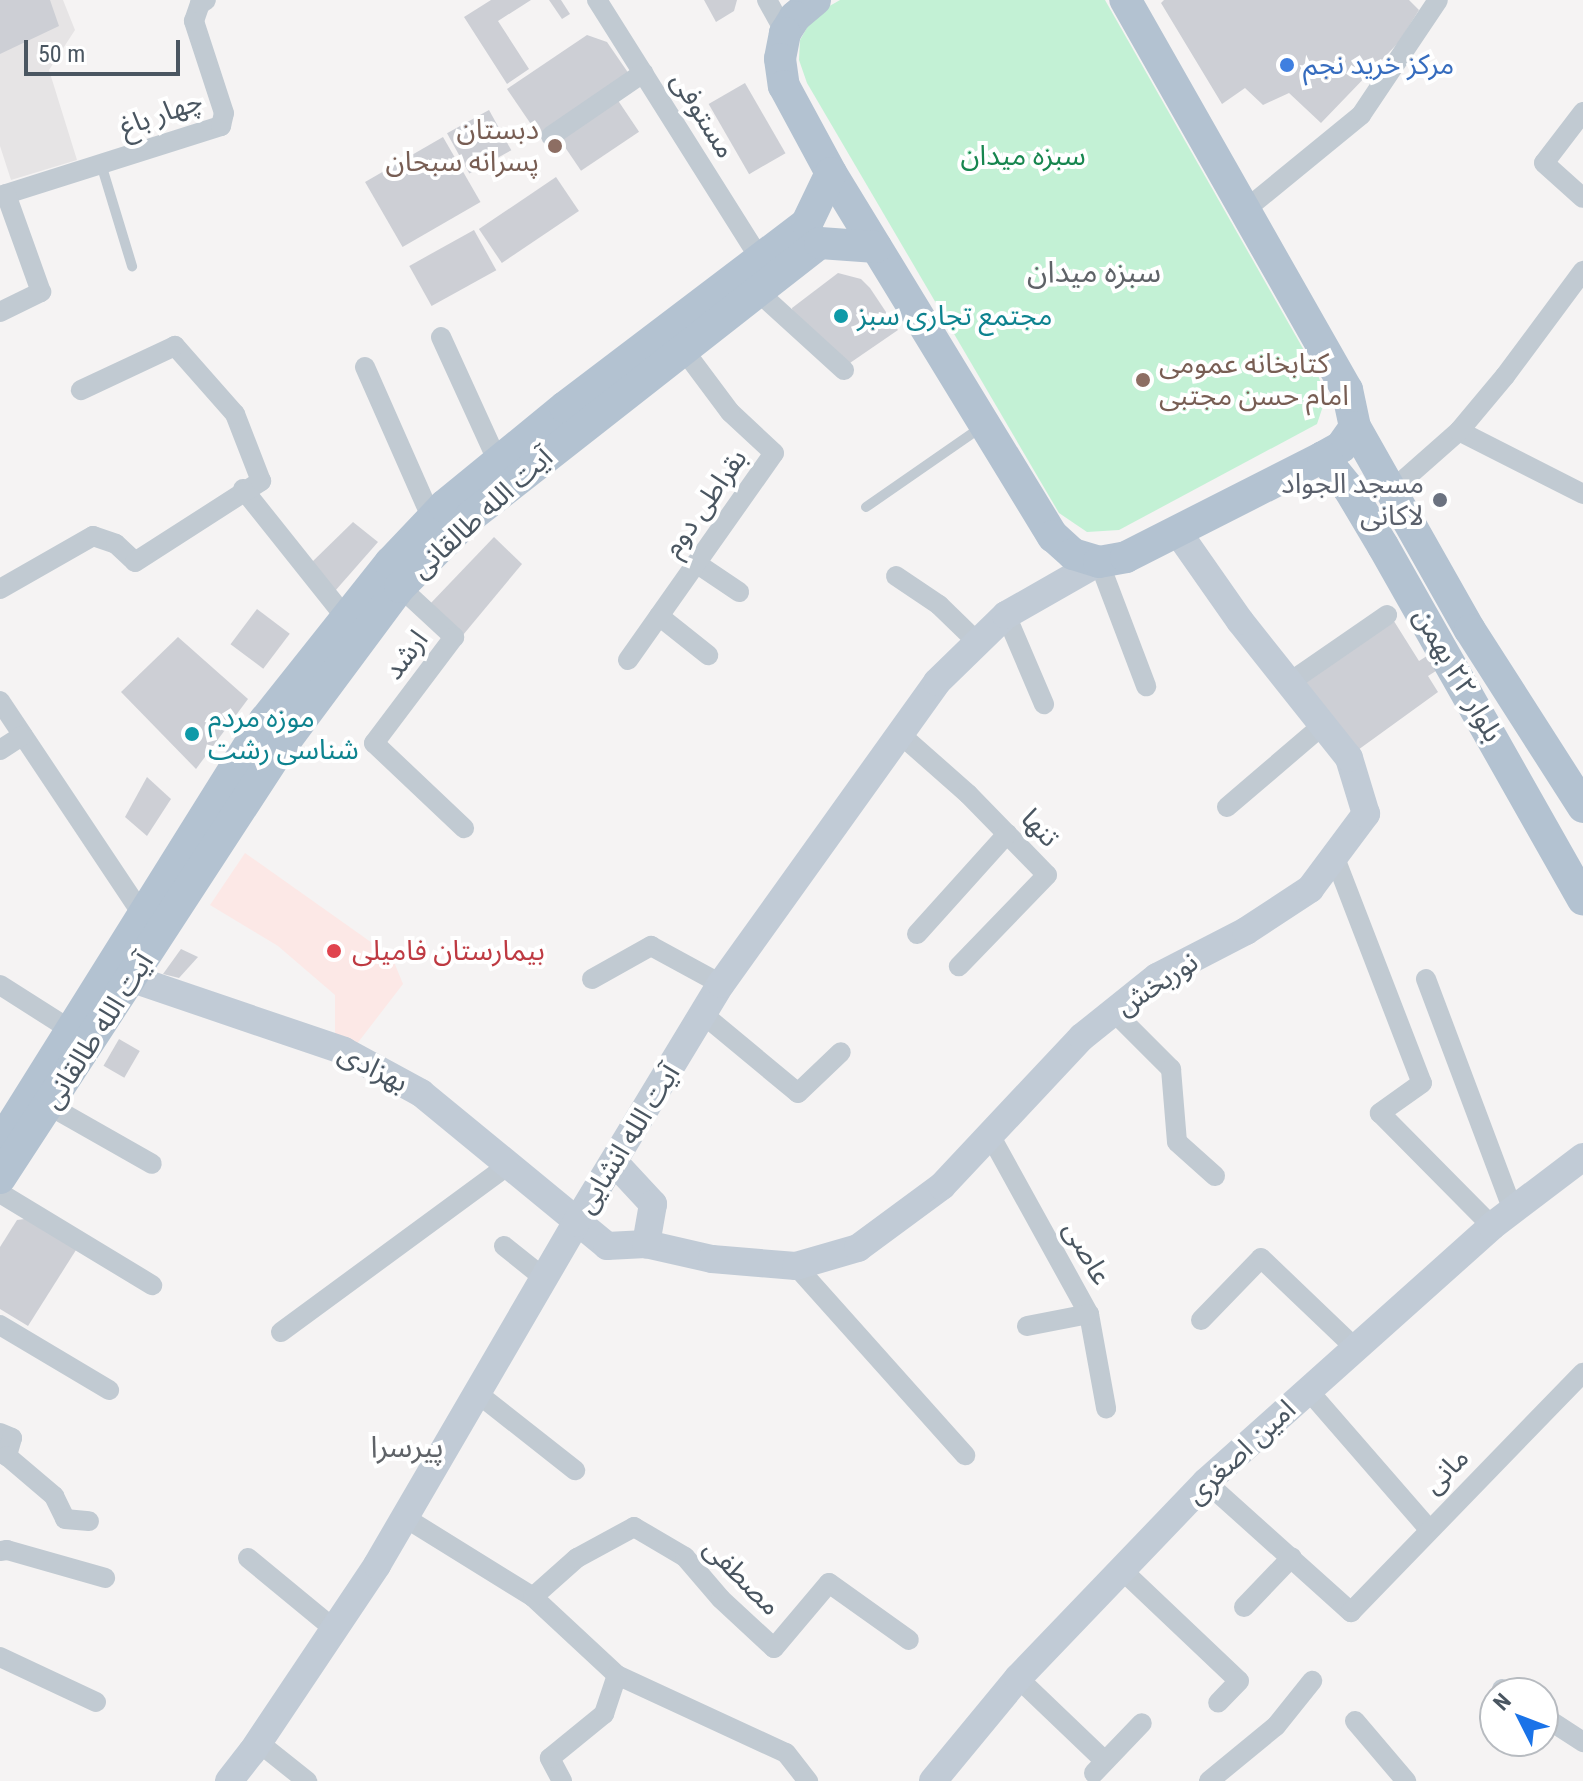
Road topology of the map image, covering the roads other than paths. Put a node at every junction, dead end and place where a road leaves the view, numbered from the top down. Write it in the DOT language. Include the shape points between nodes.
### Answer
graph roads {
  1 [pos="597,0"];
  2 [pos="767,0"];
  3 [pos="815,0"];
  4 [pos="1125,0"];
  5 [pos="1438,0"];
  6 [pos="203,2"];
  7 [pos="785,33"];
  8 [pos="643,73"];
  9 [pos="1583,112"];
  10 [pos="551,136"];
  11 [pos="101,164"];
  12 [pos="831,173"];
  13 [pos="3,195"];
  14 [pos="1583,198"];
  15 [pos="815,207"];
  16 [pos="1245,210"];
  17 [pos="834,244"];
  18 [pos="876,247"];
  19 [pos="132,266"];
  20 [pos="1582,273"];
  21 [pos="758,275"];
  22 [pos="0,312"];
  23 [pos="441,337"];
  24 [pos="683,349"];
  25 [pos="365,367"];
  26 [pos="844,370"];
  27 [pos="81,390"];
  28 [pos="985,425"];
  29 [pos="1355,427"];
  30 [pos="1459,431"];
  31 [pos="1323,457"];
  32 [pos="498,462"];
  33 [pos="1385,480"];
  34 [pos="252,485"];
  35 [pos="1349,489"];
  36 [pos="1583,494"];
  37 [pos="866,507"];
  38 [pos="432,519"];
  39 [pos="1177,531"];
  40 [pos="1099,562"];
  41 [pos="696,563"];
  42 [pos="896,576"];
  43 [pos="400,587"];
  44 [pos="0,589"];
  45 [pos="739,592"];
  46 [pos="1006,615"];
  47 [pos="1387,615"];
  48 [pos="659,616"];
  49 [pos="345,617"];
  50 [pos="977,642"];
  51 [pos="708,655"];
  52 [pos="628,660"];
  53 [pos="1290,682"];
  54 [pos="1146,686"];
  55 [pos="0,701"];
  56 [pos="1044,704"];
  57 [pos="1323,725"];
  58 [pos="900,734"];
  59 [pos="23,735"];
  60 [pos="0,750"];
  61 [pos="1555,763"];
  62 [pos="1520,783"];
  63 [pos="1227,807"];
  64 [pos="1583,807"];
  65 [pos="464,828"];
  66 [pos="1007,834"];
  67 [pos="1335,858"];
  68 [pos="1583,899"];
  69 [pos="142,914"];
  70 [pos="917,934"];
  71 [pos="959,966"];
  72 [pos="133,979"];
  73 [pos="592,979"];
  74 [pos="1426,979"];
  75 [pos="721,984"];
  76 [pos="0,985"];
  77 [pos="1114,1012"];
  78 [pos="704,1015"];
  79 [pos="71,1030"];
  80 [pos="841,1052"];
  81 [pos="50,1106"];
  82 [pos="990,1135"];
  83 [pos="0,1142"];
  84 [pos="1583,1157"];
  85 [pos="615,1163"];
  86 [pos="152,1164"];
  87 [pos="508,1165"];
  88 [pos="1215,1176"];
  89 [pos="0,1178"];
  90 [pos="0,1193"];
  91 [pos="1503,1218"];
  92 [pos="576,1223"];
  93 [pos="646,1244"];
  94 [pos="504,1246"];
  95 [pos="796,1266"];
  96 [pos="544,1278"];
  97 [pos="152,1285"];
  98 [pos="1089,1314"];
  99 [pos="1201,1320"];
  100 [pos="0,1325"];
  101 [pos="1027,1326"];
  102 [pos="281,1332"];
  103 [pos="1354,1347"];
  104 [pos="1583,1373"];
  105 [pos="109,1390"];
  106 [pos="1308,1390"];
  107 [pos="477,1393"];
  108 [pos="1106,1408"];
  109 [pos="0,1433"];
  110 [pos="965,1455"];
  111 [pos="575,1470"];
  112 [pos="1206,1482"];
  113 [pos="404,1517"];
  114 [pos="89,1521"];
  115 [pos="1428,1528"];
  116 [pos="0,1551"];
  117 [pos="1292,1557"];
  118 [pos="248,1558"];
  119 [pos="1122,1570"];
  120 [pos="105,1578"];
  121 [pos="533,1597"];
  122 [pos="1244,1607"];
  123 [pos="334,1629"];
  124 [pos="909,1640"];
  125 [pos="0,1657"];
  126 [pos="617,1675"];
  127 [pos="1018,1678"];
  128 [pos="1312,1681"];
  129 [pos="96,1702"];
  130 [pos="1218,1703"];
  131 [pos="1355,1721"];
  132 [pos="1142,1723"];
  133 [pos="1559,1726"];
  134 [pos="258,1742"];
  135 [pos="1583,1742"];
  136 [pos="229,1781"];
  137 [pos="307,1781"];
  138 [pos="562,1781"];
  139 [pos="808,1781"];
  140 [pos="933,1781"];
  141 [pos="1209,1781"];
  142 [pos="1406,1781"];
  1 -- 8 [label="street, مستوفی"];
  2 -- 7 [label="street"];
  3 -- 7 [label="main road"];
  4 -- 16 [label="main road"];
  5 -- 16 [label="street" via="1361,115"];
  6 -- 11 [label="street, چهار باغ" via="194,21 224,113 221,126"];
  7 -- 12 [label="main road" via="780,59 784,86"];
  8 -- 10 [label="street"];
  8 -- 21 [label="street, مستوفی"];
  9 -- 14 [label="street" via="1544,163"];
  11 -- 13 [label="street, چهار باغ"];
  11 -- 19 [label="lane"];
  12 -- 15 [label="main road, آیت الله طالقانی"];
  12 -- 18 [label="main road"];
  13 -- 22 [label="street" via="41,292"];
  15 -- 17 [label="main road" via="831,206 843,219"];
  15 -- 21 [label="main road, آیت الله طالقانی" via="807,223"];
  16 -- 29 [label="main road" via="1347,390"];
  17 -- 18 [label="main road, آیت الله طالقانی"];
  17 -- 21 [label="main road, آیت الله طالقانی" via="820,243"];
  18 -- 28 [label="main road"];
  20 -- 30 [label="street"];
  21 -- 24 [label="main road, آیت الله طالقانی"];
  21 -- 26 [label="street, مستوفی"];
  21 -- 32 [label="main road, آیت الله طالقانی"];
  23 -- 32 [label="street"];
  24 -- 41 [label="street, بقراطی دوم" via="730,412 774,453"];
  24 -- 43 [label="main road, آیت الله طالقانی" via="470,517"];
  25 -- 38 [label="street"];
  27 -- 34 [label="street" via="175,346 235,414"];
  28 -- 37 [label="lane"];
  28 -- 40 [label="main road" via="1053,536 1073,554"];
  29 -- 31 [label="main road" via="1341,447"];
  29 -- 33 [label="main road, بلوار ۲۲ بهمن"];
  30 -- 33 [label="street"];
  30 -- 36 [label="street"];
  31 -- 35 [label="main road, بلوار ۲۲ بهمن"];
  31 -- 39 [label="main road"];
  32 -- 38 [label="main road, آیت الله طالقانی"];
  33 -- 35 [label="main road" via="1368,461 1354,464 1346,476"];
  33 -- 61 [label="main road, بلوار ۲۲ بهمن" via="1470,630"];
  34 -- 44 [label="street" via="135,562 116,544 93,536"];
  34 -- 49 [label="street"];
  35 -- 62 [label="main road, بلوار ۲۲ بهمن"];
  38 -- 49 [label="main road, آیت الله طالقانی"];
  39 -- 40 [label="main road" via="1126,557"];
  39 -- 53 [label="street, نوربخش"];
  40 -- 46 [label="street, آیت الله انشایی"];
  40 -- 54 [label="street"];
  41 -- 45 [label="street"];
  41 -- 48 [label="street, بقراطی دوم"];
  42 -- 50 [label="street" via="939,605"];
  43 -- 65 [label="street, ارشد" via="454,637 374,743"];
  43 -- 72 [label="main road, آیت الله طالقانی" via="281,747"];
  46 -- 50 [label="street, آیت الله انشایی"];
  46 -- 56 [label="street"];
  47 -- 53 [label="street"];
  48 -- 51 [label="street"];
  48 -- 52 [label="street, بقراطی دوم"];
  49 -- 69 [label="main road, آیت الله طالقانی" via="265,720"];
  50 -- 58 [label="street, آیت الله انشایی" via="937,682"];
  53 -- 57 [label="street, نوربخش"];
  55 -- 59 [label="street"];
  57 -- 63 [label="street"];
  57 -- 67 [label="street, نوربخش" via="1349,758 1366,814"];
  58 -- 66 [label="street, تنها"];
  58 -- 75 [label="street, آیت الله انشایی"];
  59 -- 60 [label="street"];
  59 -- 69 [label="street"];
  61 -- 62 [label="main road"];
  61 -- 64 [label="main road, بلوار ۲۲ بهمن"];
  62 -- 68 [label="main road, بلوار ۲۲ بهمن"];
  66 -- 70 [label="street"];
  66 -- 71 [label="street, تنها" via="1047,875"];
  67 -- 77 [label="street, نوربخش" via="1310,889 1246,931 1157,977"];
  67 -- 91 [label="street" via="1422,1083 1380,1113"];
  69 -- 79 [label="main road, آیت الله طالقانی"];
  72 -- 81 [label="main road, آیت الله طالقانی"];
  72 -- 87 [label="street, بهزادی" via="344,1051 421,1093"];
  73 -- 75 [label="street" via="651,946"];
  74 -- 91 [label="street"];
  75 -- 78 [label="street, آیت الله انشایی"];
  76 -- 79 [label="street"];
  77 -- 82 [label="street, نوربخش" via="1082,1037"];
  77 -- 88 [label="street" via="1171,1069 1177,1142"];
  78 -- 80 [label="street" via="798,1093"];
  78 -- 85 [label="street, آیت الله انشایی"];
  79 -- 83 [label="main road, آیت الله طالقانی"];
  81 -- 86 [label="street"];
  81 -- 89 [label="main road, آیت الله طالقانی"];
  82 -- 95 [label="street, نوربخش" via="942,1186 858,1248"];
  82 -- 98 [label="street, عاصی"];
  84 -- 91 [label="street, امین اصغری"];
  85 -- 92 [label="street, آیت الله انشایی"];
  85 -- 93 [label="street" via="653,1204"];
  87 -- 92 [label="street, بهزادی"];
  87 -- 102 [label="street"];
  90 -- 97 [label="street"];
  91 -- 103 [label="street, امین اصغری"];
  92 -- 93 [label="street, نوربخش" via="607,1246"];
  92 -- 96 [label="street, آیت الله انشایی"];
  93 -- 95 [label="street, نوربخش" via="712,1259"];
  94 -- 96 [label="street"];
  95 -- 110 [label="street"];
  96 -- 107 [label="street, آیت الله انشایی"];
  98 -- 101 [label="street"];
  98 -- 108 [label="street, عاصی"];
  99 -- 103 [label="street" via="1261,1258"];
  100 -- 105 [label="street"];
  103 -- 106 [label="street, امین اصغری"];
  104 -- 115 [label="street, مانی"];
  106 -- 112 [label="street, امین اصغری"];
  106 -- 115 [label="street"];
  107 -- 111 [label="street"];
  107 -- 113 [label="street, آیت الله انشایی"];
  109 -- 114 [label="street" via="12,1438 7,1456 54,1496 65,1519"];
  112 -- 117 [label="street"];
  112 -- 119 [label="street, امین اصغری"];
  113 -- 121 [label="street"];
  113 -- 123 [label="street, آیت الله انشایی"];
  115 -- 117 [label="street, مانی" via="1351,1612"];
  116 -- 120 [label="street"];
  117 -- 122 [label="street"];
  118 -- 123 [label="street"];
  119 -- 127 [label="street, امین اصغری"];
  119 -- 130 [label="street" via="1239,1681"];
  121 -- 124 [label="street, مصطفی" via="577,1558 634,1527 685,1557 774,1648 829,1583"];
  121 -- 126 [label="street"];
  123 -- 134 [label="street, آیت الله انشایی"];
  125 -- 129 [label="street"];
  126 -- 138 [label="street" via="604,1714 550,1758"];
  126 -- 139 [label="street" via="786,1753"];
  127 -- 132 [label="street" via="1100,1767"];
  127 -- 140 [label="street, امین اصغری"];
  128 -- 141 [label="street" via="1276,1726"];
  131 -- 142 [label="street"];
  133 -- 135 [label="street"];
  134 -- 136 [label="street, آیت الله انشایی"];
  134 -- 137 [label="street"];
}
